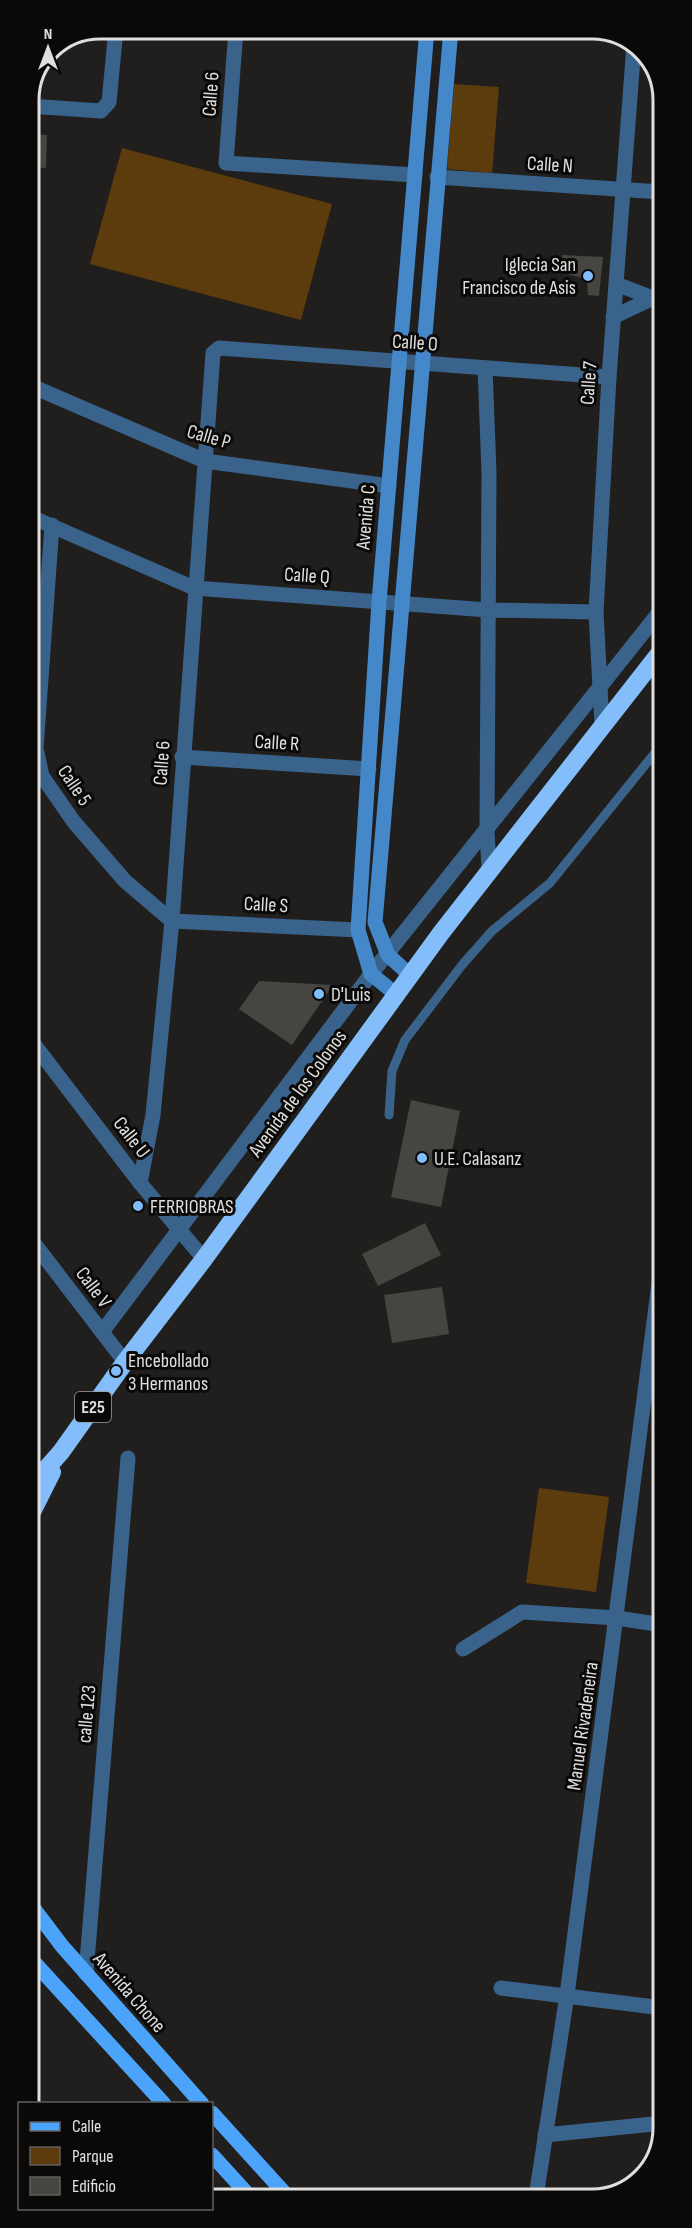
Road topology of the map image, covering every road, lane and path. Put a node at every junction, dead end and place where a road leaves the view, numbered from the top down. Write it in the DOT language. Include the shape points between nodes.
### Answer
graph roads {
  1 [pos="115,39"];
  2 [pos="235,39"];
  3 [pos="426,39"];
  4 [pos="450,39"];
  5 [pos="633,56"];
  6 [pos="39,107"];
  7 [pos="415,175"];
  8 [pos="437,177"];
  9 [pos="623,189"];
  10 [pos="653,191"];
  11 [pos="616,284"];
  12 [pos="653,297"];
  13 [pos="653,300"];
  14 [pos="613,317"];
  15 [pos="219,348"];
  16 [pos="399,362"];
  17 [pos="422,363"];
  18 [pos="485,368"];
  19 [pos="609,377"];
  20 [pos="39,389"];
  21 [pos="205,461"];
  22 [pos="389,486"];
  23 [pos="39,520"];
  24 [pos="52,525"];
  25 [pos="194,588"];
  26 [pos="379,602"];
  27 [pos="402,603"];
  28 [pos="488,610"];
  29 [pos="596,612"];
  30 [pos="653,620"];
  31 [pos="653,661"];
  32 [pos="601,683"];
  33 [pos="39,706"];
  34 [pos="602,725"];
  35 [pos="653,755"];
  36 [pos="182,758"];
  37 [pos="39,769"];
  38 [pos="369,769"];
  39 [pos="487,829"];
  40 [pos="489,870"];
  41 [pos="172,921"];
  42 [pos="358,930"];
  43 [pos="388,955"];
  44 [pos="371,974"];
  45 [pos="411,976"];
  46 [pos="397,995"];
  47 [pos="39,1051"];
  48 [pos="389,1115"];
  49 [pos="140,1183"];
  50 [pos="180,1230"];
  51 [pos="39,1250"];
  52 [pos="204,1259"];
  53 [pos="102,1332"];
  54 [pos="653,1338"];
  55 [pos="125,1362"];
  56 [pos="61,1452"];
  57 [pos="128,1458"];
  58 [pos="39,1477"];
  59 [pos="39,1497"];
  60 [pos="617,1618"];
  61 [pos="653,1623"];
  62 [pos="463,1649"];
  63 [pos="39,1915"];
  64 [pos="39,1968"];
  65 [pos="86,1974"];
  66 [pos="501,1988"];
  67 [pos="567,1995"];
  68 [pos="653,2007"];
  69 [pos="163,2102"];
  70 [pos="201,2102"];
  71 [pos="213,2115"];
  72 [pos="653,2124"];
  73 [pos="545,2135"];
  74 [pos="213,2156"];
  75 [pos="243,2189"];
  76 [pos="280,2189"];
  77 [pos="537,2189"];
  1 -- 6 [label="street" via="109,102 101,111"];
  2 -- 7 [label="street, Calle 6" via="226,163"];
  3 -- 7 [label="street, Avenida C"];
  4 -- 8 [label="street"];
  5 -- 9 [label="street, Calle 7"];
  7 -- 16 [label="street, Avenida C"];
  8 -- 9 [label="street, Calle N"];
  8 -- 17 [label="street"];
  9 -- 10 [label="street, Calle N"];
  9 -- 11 [label="street, Calle 7"];
  11 -- 12 [label="street"];
  11 -- 14 [label="street, Calle 7"];
  13 -- 14 [label="street"];
  14 -- 19 [label="street, Calle 7"];
  15 -- 16 [label="street, Calle O"];
  15 -- 21 [label="street, Calle 6" via="212,357"];
  16 -- 17 [label="street, Calle O"];
  16 -- 22 [label="street, Avenida C"];
  17 -- 18 [label="street, Calle O"];
  17 -- 27 [label="street"];
  18 -- 19 [label="street, Calle O"];
  18 -- 28 [label="street"];
  19 -- 29 [label="street, Calle 7"];
  20 -- 21 [label="street, Calle P"];
  21 -- 22 [label="street, Calle P"];
  21 -- 25 [label="street, Calle 6"];
  22 -- 26 [label="street, Avenida C"];
  23 -- 24 [label="street, Calle Q"];
  24 -- 25 [label="street, Calle Q"];
  24 -- 33 [label="street, Calle 5"];
  25 -- 26 [label="street, Calle Q"];
  25 -- 36 [label="street, Calle 6"];
  26 -- 27 [label="street, Calle Q"];
  26 -- 38 [label="street, Avenida C"];
  27 -- 28 [label="street, Calle Q"];
  27 -- 43 [label="street" via="375,922"];
  28 -- 29 [label="street, Calle Q"];
  28 -- 39 [label="street"];
  29 -- 32 [label="street, Calle 7"];
  30 -- 32 [label="street"];
  31 -- 34 [label="highway, Avenida de los Colonos / E25"];
  32 -- 34 [label="street, Calle 7"];
  32 -- 39 [label="street"];
  34 -- 40 [label="highway, Avenida de los Colonos / E25"];
  35 -- 48 [label="lane" via="550,883 492,931 462,965 405,1040 392,1071"];
  36 -- 38 [label="street, Calle R"];
  36 -- 41 [label="street, Calle 6"];
  37 -- 41 [label="street, Calle 5" via="74,822 114,869"];
  38 -- 42 [label="street, Avenida C"];
  39 -- 40 [label="street"];
  39 -- 43 [label="street"];
  40 -- 45 [label="highway, Avenida de los Colonos / E25"];
  41 -- 42 [label="street, Calle S"];
  41 -- 49 [label="street, Calle 6" via="153,1115"];
  42 -- 44 [label="street, Avenida C"];
  43 -- 44 [label="street"];
  43 -- 45 [label="street"];
  44 -- 46 [label="street"];
  44 -- 50 [label="street"];
  45 -- 46 [label="highway, Avenida de los Colonos / E25"];
  46 -- 52 [label="highway, Avenida de los Colonos / E25"];
  47 -- 49 [label="street, Calle U"];
  49 -- 50 [label="street, Calle U"];
  50 -- 52 [label="street, Calle U"];
  50 -- 53 [label="street"];
  51 -- 53 [label="street, Calle V"];
  52 -- 55 [label="highway, Avenida de los Colonos / E25"];
  53 -- 55 [label="street, Calle V"];
  54 -- 60 [label="street, Manuel Rivadeneira"];
  55 -- 56 [label="highway, Avenida de los Colonos / E25"];
  56 -- 58 [label="highway, Avenida de los Colonos / E25"];
  56 -- 59 [label="highway, Avenida de los Colonos / E25"];
  57 -- 65 [label="street, calle 123"];
  60 -- 61 [label="street"];
  60 -- 62 [label="street" via="522,1612"];
  60 -- 67 [label="street, Manuel Rivadeneira"];
  63 -- 65 [label="main road, Avenida Chone"];
  64 -- 69 [label="main road"];
  65 -- 70 [label="main road, Avenida Chone"];
  66 -- 67 [label="street"];
  67 -- 68 [label="street"];
  67 -- 73 [label="street, Manuel Rivadeneira"];
  71 -- 76 [label="main road"];
  72 -- 73 [label="street"];
  73 -- 77 [label="street, Manuel Rivadeneira"];
  74 -- 75 [label="main road"];
}
